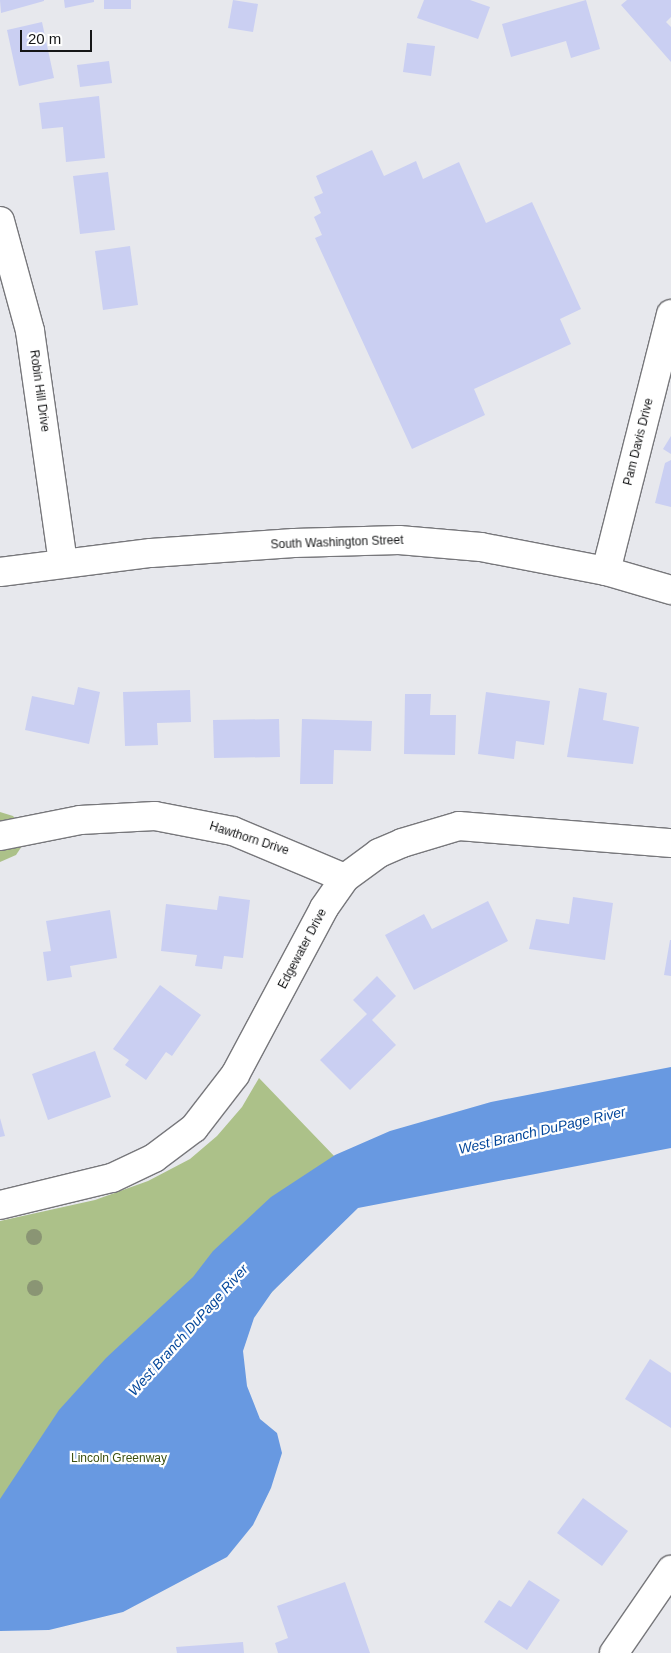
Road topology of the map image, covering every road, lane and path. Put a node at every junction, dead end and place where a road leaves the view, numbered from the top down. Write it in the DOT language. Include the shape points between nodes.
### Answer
graph roads {
  1 [pos="0,221"];
  2 [pos="9,287"];
  3 [pos="671,314"];
  4 [pos="64,563"];
  5 [pos="606,571"];
  6 [pos="0,572"];
  7 [pos="671,590"];
  8 [pos="0,836"];
  9 [pos="671,843"];
  10 [pos="345,878"];
  11 [pos="0,1205"];
  12 [pos="671,1570"];
  13 [pos="614,1653"];
  1 -- 2 [label="street, Robin Hill Drive"];
  2 -- 4 [label="street, Robin Hill Drive" via="30,331"];
  3 -- 5 [label="street, Pam Davis Drive"];
  4 -- 5 [label="street, South Washington Street" via="294,543 399,540 481,547"];
  4 -- 6 [label="street, South Washington Street"];
  5 -- 7 [label="street, South Washington Street"];
  8 -- 10 [label="street, Hawthorn Drive" via="80,820 155,816 233,831"];
  9 -- 10 [label="street, Edgewater Drive" via="459,826 402,843 360,864"];
  10 -- 11 [label="street, Edgewater Drive" via="324,908 235,1075 194,1128 154,1158 112,1178"];
  12 -- 13 [label="street"];
}
